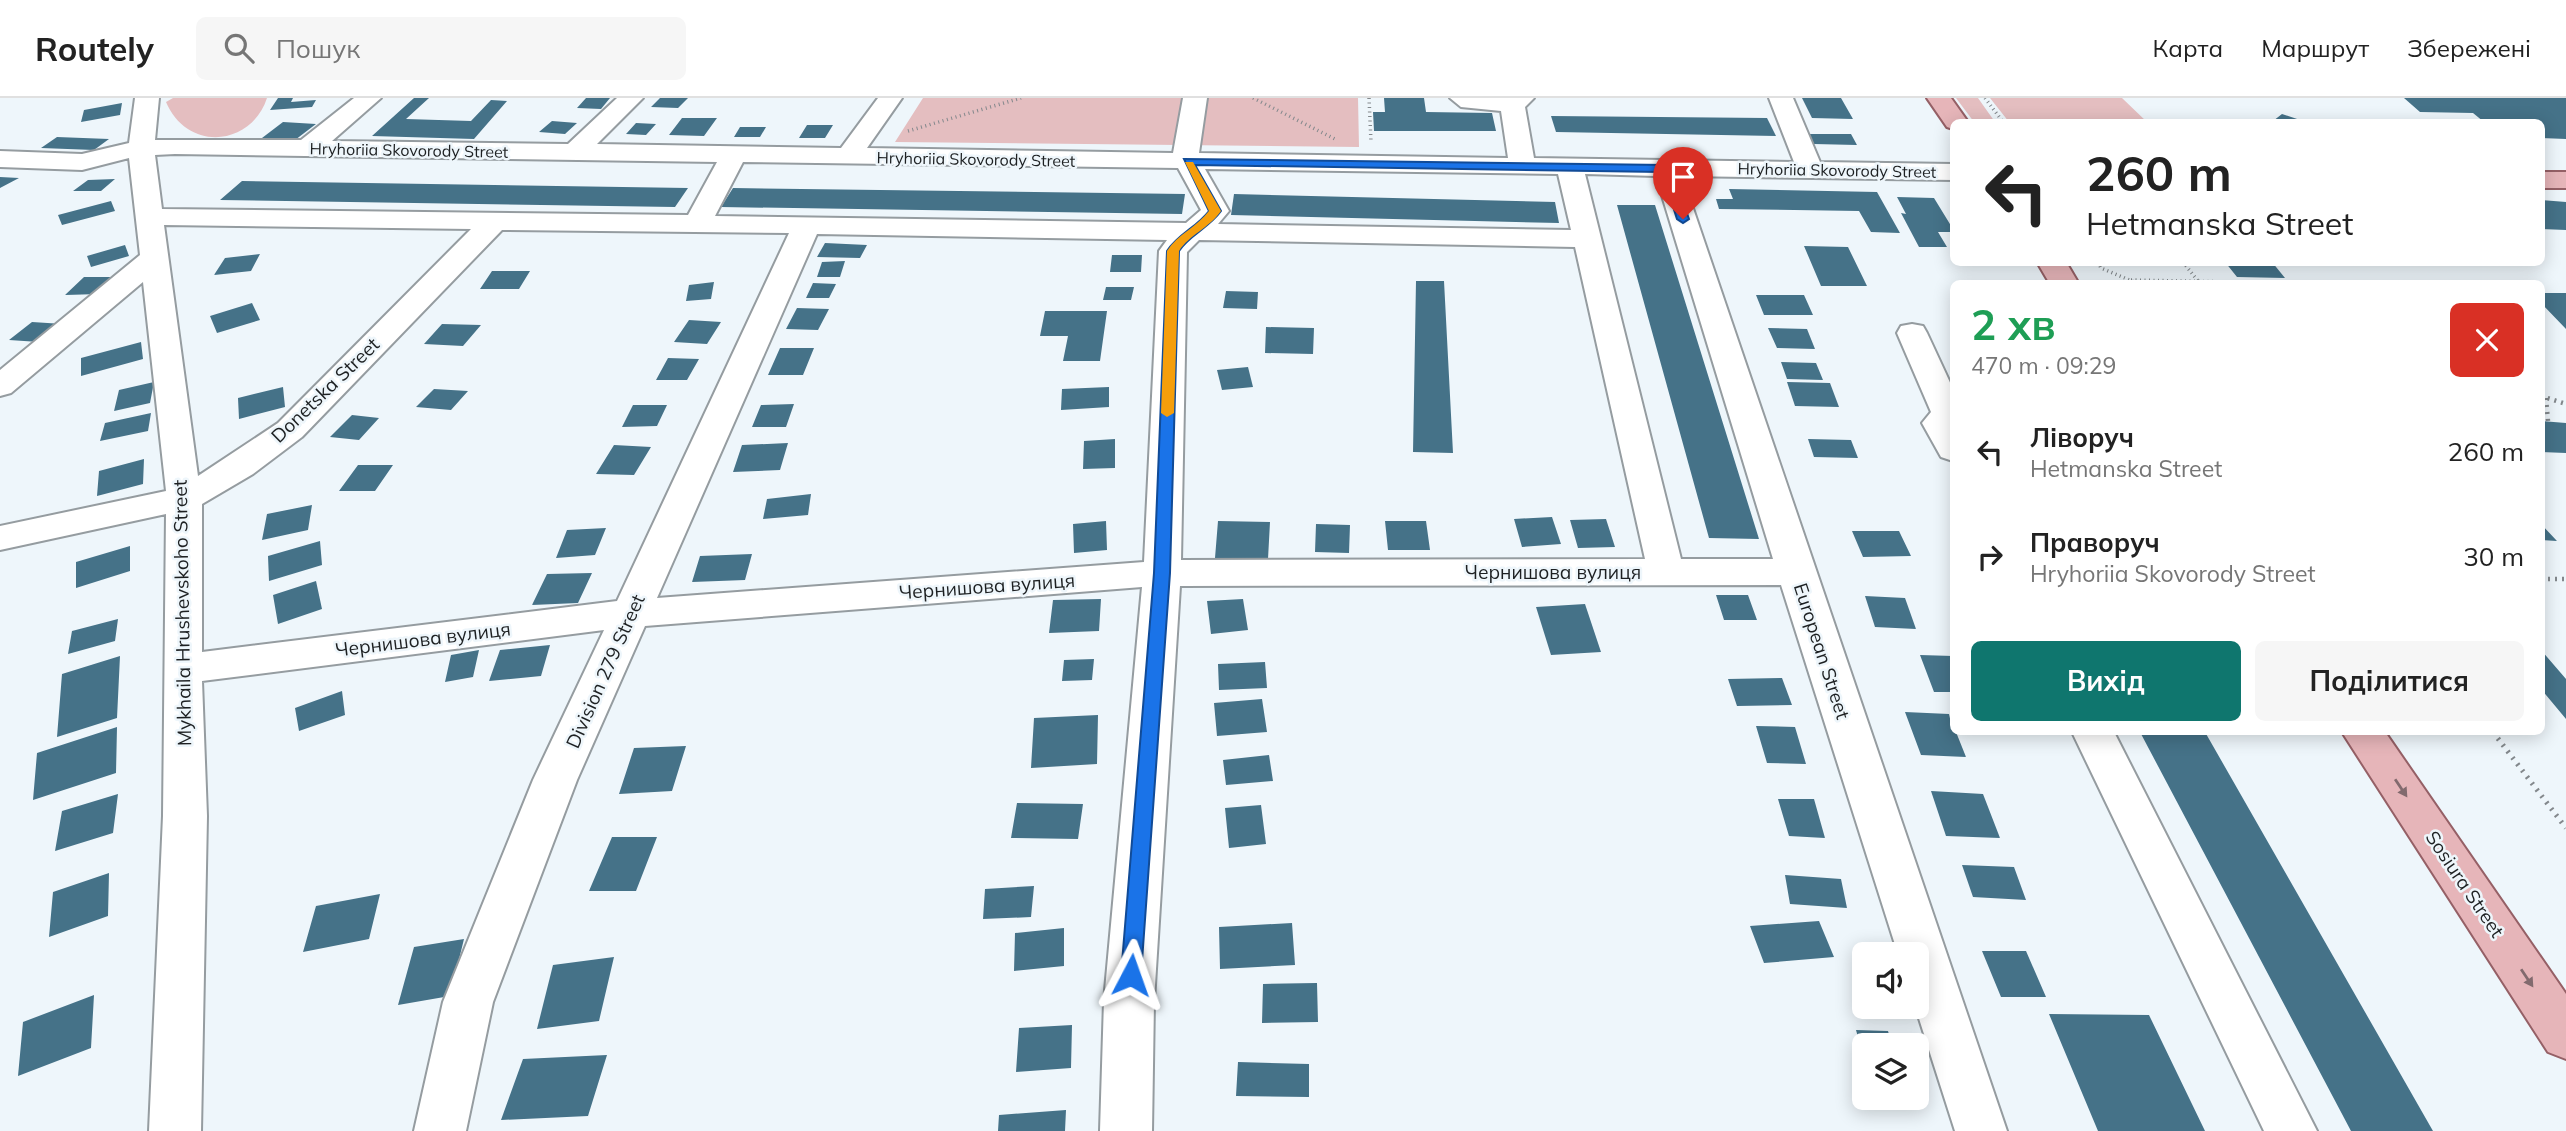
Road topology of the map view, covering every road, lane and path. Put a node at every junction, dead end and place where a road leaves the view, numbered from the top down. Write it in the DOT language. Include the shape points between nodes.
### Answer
graph roads {
  1 [pos="147,98"];
  2 [pos="369,98"];
  3 [pos="631,98"];
  4 [pos="890,98"];
  5 [pos="1021,98"];
  6 [pos="1195,98"];
  7 [pos="1253,98"];
  8 [pos="1369,98"];
  9 [pos="1462,98"];
  10 [pos="1756,98"];
  11 [pos="1939,98"];
  12 [pos="1985,98"];
  13 [pos="1517,101"];
  14 [pos="1782,101"];
  15 [pos="1954,119"];
  16 [pos="2001,119"];
  17 [pos="1346,144"];
  18 [pos="141,148"];
  19 [pos="307,148"];
  20 [pos="1371,150"];
  21 [pos="852,151"];
  22 [pos="572,154"];
  23 [pos="733,156"];
  24 [pos="0,159"];
  25 [pos="1188,162"];
  26 [pos="1522,166"];
  27 [pos="1570,167"];
  28 [pos="1667,169"];
  29 [pos="1810,169"];
  30 [pos="1950,172"];
  31 [pos="2545,180"];
  32 [pos="2566,180"];
  33 [pos="148,217"];
  34 [pos="495,221"];
  35 [pos="697,224"];
  36 [pos="807,225"];
  37 [pos="1194,232"];
  38 [pos="1589,239"];
  39 [pos="154,258"];
  40 [pos="2100,266"];
  41 [pos="2186,266"];
  42 [pos="2131,280"];
  43 [pos="2197,280"];
  44 [pos="1912,333"];
  45 [pos="0,386"];
  46 [pos="2545,397"];
  47 [pos="2545,403"];
  48 [pos="2566,404"];
  49 [pos="1950,412"];
  50 [pos="1950,415"];
  51 [pos="2548,422"];
  52 [pos="1950,444"];
  53 [pos="184,499"];
  54 [pos="0,538"];
  55 [pos="1666,572"];
  56 [pos="1796,572"];
  57 [pos="1162,573"];
  58 [pos="2545,579"];
  59 [pos="2566,579"];
  60 [pos="631,613"];
  61 [pos="182,669"];
  62 [pos="2094,735"];
  63 [pos="2365,735"];
  64 [pos="2495,735"];
  65 [pos="2566,828"];
  66 [pos="2566,1036"];
  67 [pos="175,1131"];
  68 [pos="440,1131"];
  69 [pos="1126,1131"];
  70 [pos="1981,1131"];
  71 [pos="2291,1131"];
  1 -- 18 [label="street, Mykhaila Hrushevskoho Street"];
  2 -- 19 [label="street"];
  3 -- 22 [label="street"];
  4 -- 21 [label="street"];
  5 -- 21 [label="path"];
  6 -- 25 [label="street" via="1185,148"];
  7 -- 17 [label="path"];
  8 -- 20 [label="path"];
  9 -- 13 [label="street" via="1470,102"];
  10 -- 14 [label="street"];
  11 -- 15 [label="main road"];
  12 -- 16 [label="path"];
  13 -- 26 [label="street"];
  14 -- 29 [label="street"];
  18 -- 19 [label="street, Hryhoriia Skovorody Street"];
  18 -- 24 [label="street, Hryhoriia Skovorody Street" via="82,162"];
  18 -- 33 [label="street, Mykhaila Hrushevskoho Street"];
  19 -- 22 [label="street, Hryhoriia Skovorody Street"];
  21 -- 23 [label="street, Hryhoriia Skovorody Street"];
  21 -- 25 [label="street, Hryhoriia Skovorody Street"];
  22 -- 23 [label="street, Hryhoriia Skovorody Street"];
  23 -- 35 [label="street"];
  25 -- 26 [label="street, Hryhoriia Skovorody Street"];
  25 -- 37 [label="street" via="1215,211"];
  26 -- 27 [label="street, Hryhoriia Skovorody Street"];
  27 -- 28 [label="street, Hryhoriia Skovorody Street"];
  27 -- 38 [label="street"];
  28 -- 29 [label="street, Hryhoriia Skovorody Street"];
  28 -- 56 [label="street, European Street"];
  29 -- 30 [label="street, Hryhoriia Skovorody Street"];
  31 -- 32 [label="main road"];
  33 -- 34 [label="street"];
  33 -- 39 [label="street, Mykhaila Hrushevskoho Street"];
  34 -- 35 [label="street"];
  34 -- 53 [label="street, Donetska Street" via="290,430"];
  35 -- 36 [label="street"];
  36 -- 37 [label="street"];
  36 -- 60 [label="street, Division 279 Street"];
  37 -- 38 [label="street"];
  37 -- 57 [label="street" via="1173,251"];
  38 -- 55 [label="street"];
  39 -- 45 [label="street"];
  39 -- 53 [label="street, Mykhaila Hrushevskoho Street"];
  40 -- 42 [label="path"];
  41 -- 43 [label="path"];
  44 -- 49 [label="street"];
  46 -- 48 [label="path"];
  47 -- 51 [label="path"];
  50 -- 52 [label="street" via="1940,422"];
  53 -- 54 [label="street, Donetska Street"];
  53 -- 61 [label="street, Mykhaila Hrushevskoho Street"];
  55 -- 56 [label="street, Чернишова вулиця"];
  55 -- 57 [label="street, Чернишова вулиця"];
  56 -- 70 [label="street, European Street"];
  57 -- 60 [label="street, Чернишова вулиця"];
  57 -- 69 [label="street" via="1129,1001"];
  58 -- 59 [label="path"];
  60 -- 61 [label="street, Чернишова вулиця"];
  60 -- 68 [label="street, Division 279 Street" via="555,780 468,1002"];
  61 -- 67 [label="street, Mykhaila Hrushevskoho Street" via="186,816"];
  62 -- 71 [label="street"];
  63 -- 66 [label="main road, Sosiura Street, one-way"];
  64 -- 65 [label="path"];
}
